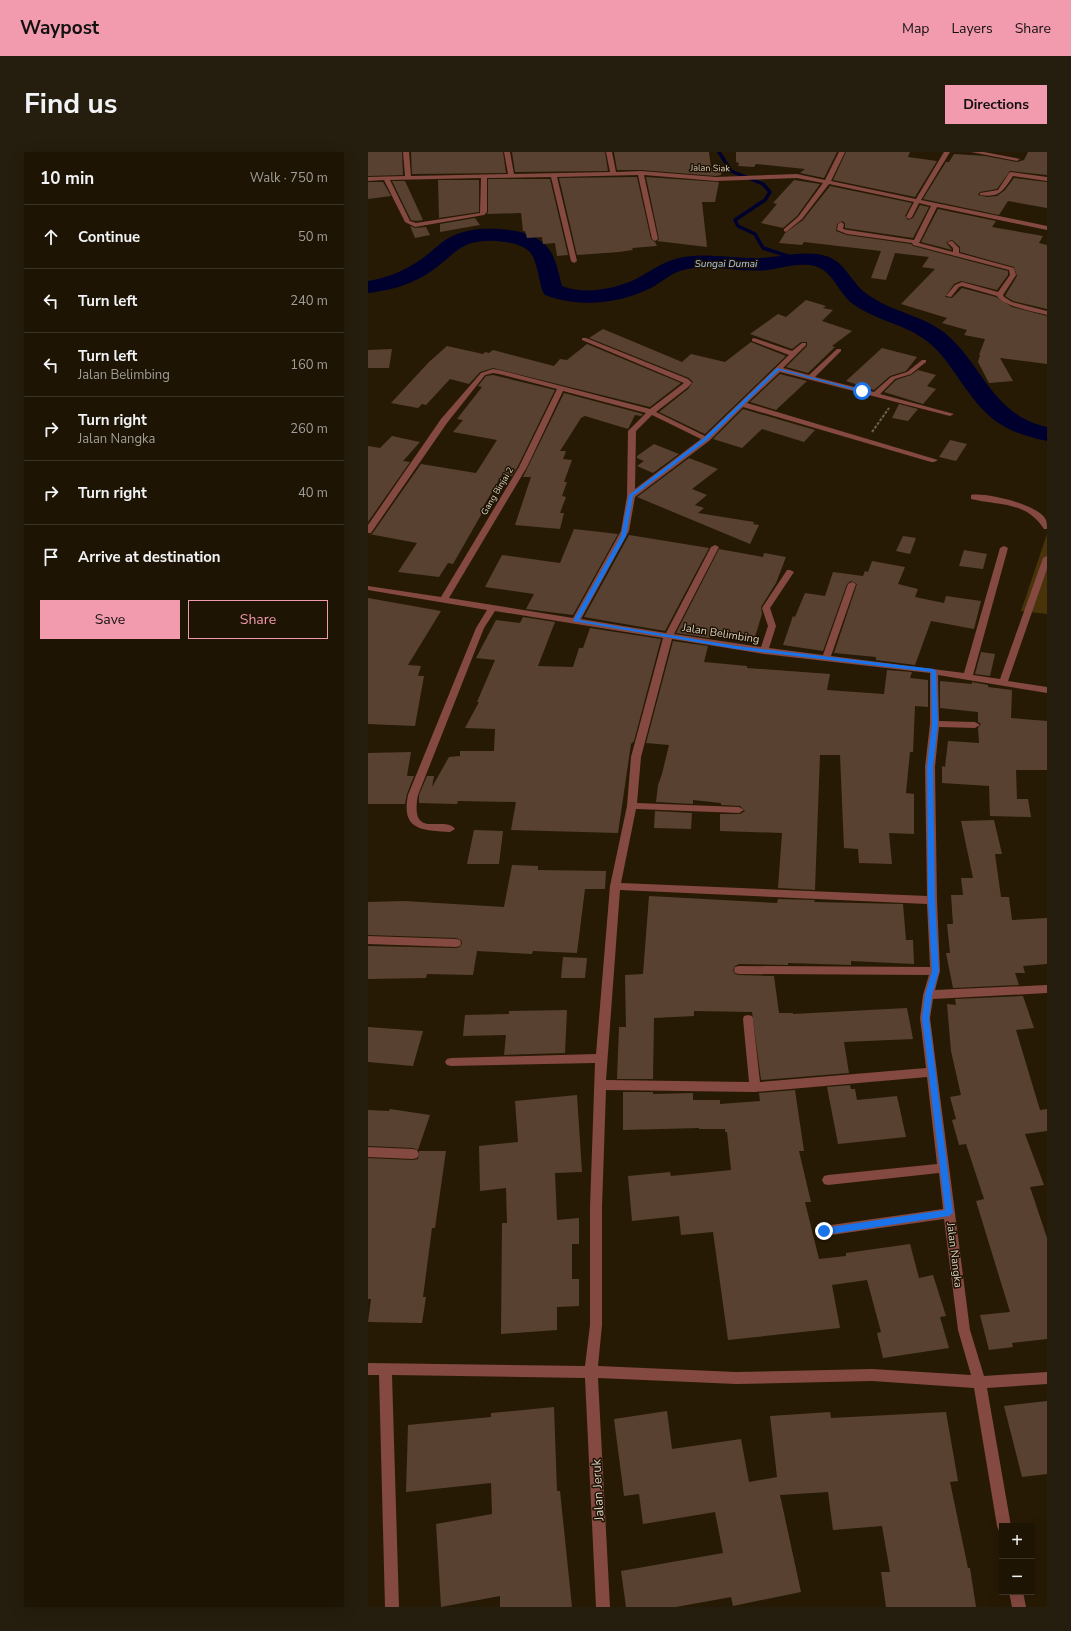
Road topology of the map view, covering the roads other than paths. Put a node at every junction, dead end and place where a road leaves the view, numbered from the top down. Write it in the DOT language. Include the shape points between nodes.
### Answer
graph roads {
  1 [pos="406,152"];
  2 [pos="507,152"];
  3 [pos="609,152"];
  4 [pos="842,152"];
  5 [pos="947,152"];
  6 [pos="974,152"];
  7 [pos="1020,152"];
  8 [pos="1014,166"];
  9 [pos="613,173"];
  10 [pos="641,173"];
  11 [pos="510,175"];
  12 [pos="554,175"];
  13 [pos="484,176"];
  14 [pos="386,178"];
  15 [pos="408,178"];
  16 [pos="368,179"];
  17 [pos="1047,179"];
  18 [pos="828,181"];
  19 [pos="982,194"];
  20 [pos="918,202"];
  21 [pos="936,204"];
  22 [pos="909,217"];
  23 [pos="841,224"];
  24 [pos="1047,228"];
  25 [pos="786,230"];
  26 [pos="655,239"];
  27 [pos="917,242"];
  28 [pos="950,242"];
  29 [pos="956,254"];
  30 [pos="574,261"];
  31 [pos="1000,295"];
  32 [pos="949,296"];
  33 [pos="1047,313"];
  34 [pos="584,339"];
  35 [pos="754,340"];
  36 [pos="804,344"];
  37 [pos="839,350"];
  38 [pos="794,354"];
  39 [pos="924,361"];
  40 [pos="778,369"];
  41 [pos="810,378"];
  42 [pos="561,388"];
  43 [pos="876,394"];
  44 [pos="742,404"];
  45 [pos="651,412"];
  46 [pos="950,414"];
  47 [pos="706,439"];
  48 [pos="934,460"];
  49 [pos="631,496"];
  50 [pos="974,498"];
  51 [pos="1047,527"];
  52 [pos="368,531"];
  53 [pos="715,547"];
  54 [pos="1004,548"];
  55 [pos="1047,558"];
  56 [pos="790,572"];
  57 [pos="852,584"];
  58 [pos="368,588"];
  59 [pos="443,601"];
  60 [pos="492,609"];
  61 [pos="576,621"];
  62 [pos="668,637"];
  63 [pos="764,651"];
  64 [pos="826,657"];
  65 [pos="934,671"];
  66 [pos="968,676"];
  67 [pos="1003,682"];
  68 [pos="1047,690"];
  69 [pos="935,724"];
  70 [pos="975,725"];
  71 [pos="632,806"];
  72 [pos="739,810"];
  73 [pos="450,829"];
  74 [pos="615,886"];
  75 [pos="932,900"];
  76 [pos="368,940"];
  77 [pos="456,943"];
  78 [pos="739,970"];
  79 [pos="935,971"];
  80 [pos="1047,989"];
  81 [pos="928,995"];
  82 [pos="748,1019"];
  83 [pos="601,1058"];
  84 [pos="451,1062"];
  85 [pos="931,1072"];
  86 [pos="601,1085"];
  87 [pos="754,1087"];
  88 [pos="368,1152"];
  89 [pos="413,1154"];
  90 [pos="943,1168"];
  91 [pos="828,1180"];
  92 [pos="949,1213"];
  93 [pos="824,1231"];
  94 [pos="368,1368"];
  95 [pos="385,1370"];
  96 [pos="591,1372"];
  97 [pos="1047,1378"];
  98 [pos="980,1382"];
  99 [pos="1004,1523"];
  100 [pos="1017,1595"];
  101 [pos="392,1607"];
  102 [pos="603,1607"];
  103 [pos="1019,1607"];
  1 -- 15 [label="street"];
  2 -- 11 [label="street"];
  3 -- 9 [label="street"];
  4 -- 18 [label="street"];
  5 -- 20 [label="street"];
  6 -- 8 [label="street"];
  7 -- 8 [label="street"];
  8 -- 17 [label="street"];
  8 -- 19 [label="street" via="1000,191"];
  9 -- 10 [label="street, Jalan Siak"];
  9 -- 12 [label="street, Jalan Siak"];
  10 -- 18 [label="street, Jalan Siak" via="716,179 797,176"];
  10 -- 26 [label="street"];
  11 -- 12 [label="street, Jalan Siak"];
  11 -- 13 [label="street, Jalan Siak"];
  12 -- 30 [label="street"];
  13 -- 14 [label="street" via="482,214 415,225 408,222"];
  13 -- 15 [label="street, Jalan Siak"];
  14 -- 15 [label="street, Jalan Siak"];
  14 -- 16 [label="street, Jalan Siak"];
  18 -- 20 [label="street, Jalan Siak"];
  18 -- 25 [label="street" via="800,218"];
  20 -- 21 [label="street, Jalan Siak"];
  20 -- 22 [label="street"];
  21 -- 24 [label="street, Jalan Siak"];
  21 -- 27 [label="street"];
  23 -- 27 [label="street" via="840,230 847,232"];
  27 -- 29 [label="street" via="915,244 919,247"];
  28 -- 29 [label="street" via="956,248"];
  29 -- 31 [label="street" via="1012,269 1013,275"];
  31 -- 32 [label="street" via="962,284"];
  31 -- 33 [label="street" via="1004,301"];
  34 -- 45 [label="street" via="687,382"];
  35 -- 38 [label="street"];
  36 -- 38 [label="street"];
  37 -- 41 [label="street"];
  38 -- 40 [label="street"];
  39 -- 43 [label="street" via="910,373 893,378"];
  40 -- 41 [label="street"];
  40 -- 44 [label="street"];
  41 -- 43 [label="street"];
  42 -- 45 [label="street"];
  42 -- 52 [label="street" via="499,372 483,374 444,421"];
  42 -- 59 [label="street, Gang Binjai 2" via="523,467"];
  43 -- 46 [label="street"];
  44 -- 47 [label="street"];
  44 -- 48 [label="street"];
  45 -- 47 [label="street"];
  45 -- 49 [label="street" via="631,433"];
  47 -- 49 [label="street"];
  49 -- 61 [label="street" via="623,536"];
  50 -- 51 [label="street" via="1024,507 1040,515"];
  53 -- 62 [label="street, Jalan Jeruk"];
  54 -- 66 [label="street"];
  55 -- 67 [label="street"];
  56 -- 63 [label="street" via="766,608 772,626"];
  57 -- 64 [label="street"];
  58 -- 59 [label="street, Jalan Belimbing"];
  59 -- 60 [label="street, Jalan Belimbing"];
  60 -- 61 [label="street, Jalan Belimbing"];
  60 -- 73 [label="street" via="480,628 409,810 418,824"];
  61 -- 62 [label="street, Jalan Belimbing"];
  62 -- 63 [label="street, Jalan Belimbing"];
  62 -- 71 [label="street, Jalan Jeruk" via="636,757"];
  63 -- 64 [label="street, Jalan Belimbing"];
  64 -- 65 [label="street, Jalan Belimbing"];
  65 -- 66 [label="street, Jalan Belimbing"];
  65 -- 69 [label="street, Jalan Nangka"];
  66 -- 67 [label="street, Jalan Belimbing"];
  67 -- 68 [label="street, Jalan Belimbing"];
  69 -- 70 [label="street"];
  69 -- 75 [label="street, Jalan Nangka" via="930,767"];
  71 -- 72 [label="street"];
  71 -- 74 [label="street, Jalan Jeruk"];
  74 -- 75 [label="street"];
  74 -- 83 [label="street, Jalan Jeruk"];
  75 -- 79 [label="street, Jalan Nangka"];
  76 -- 77 [label="street"];
  78 -- 79 [label="street"];
  79 -- 81 [label="street, Jalan Nangka"];
  80 -- 81 [label="street"];
  81 -- 85 [label="street, Jalan Nangka" via="926,1018"];
  82 -- 87 [label="street"];
  83 -- 84 [label="street"];
  83 -- 86 [label="street, Jalan Jeruk"];
  85 -- 87 [label="street"];
  85 -- 90 [label="street, Jalan Nangka"];
  86 -- 87 [label="street"];
  86 -- 96 [label="street, Jalan Jeruk" via="596,1207 596,1326"];
  88 -- 89 [label="street"];
  90 -- 91 [label="street"];
  90 -- 92 [label="street, Jalan Nangka"];
  92 -- 93 [label="street"];
  92 -- 98 [label="street, Jalan Nangka" via="964,1330"];
  94 -- 95 [label="street"];
  95 -- 96 [label="street"];
  95 -- 101 [label="street"];
  96 -- 98 [label="street" via="736,1378 872,1375"];
  96 -- 102 [label="street, Jalan Jeruk"];
  97 -- 98 [label="street"];
  98 -- 99 [label="street, Jalan Nangka"];
  100 -- 103 [label="street"];
}
